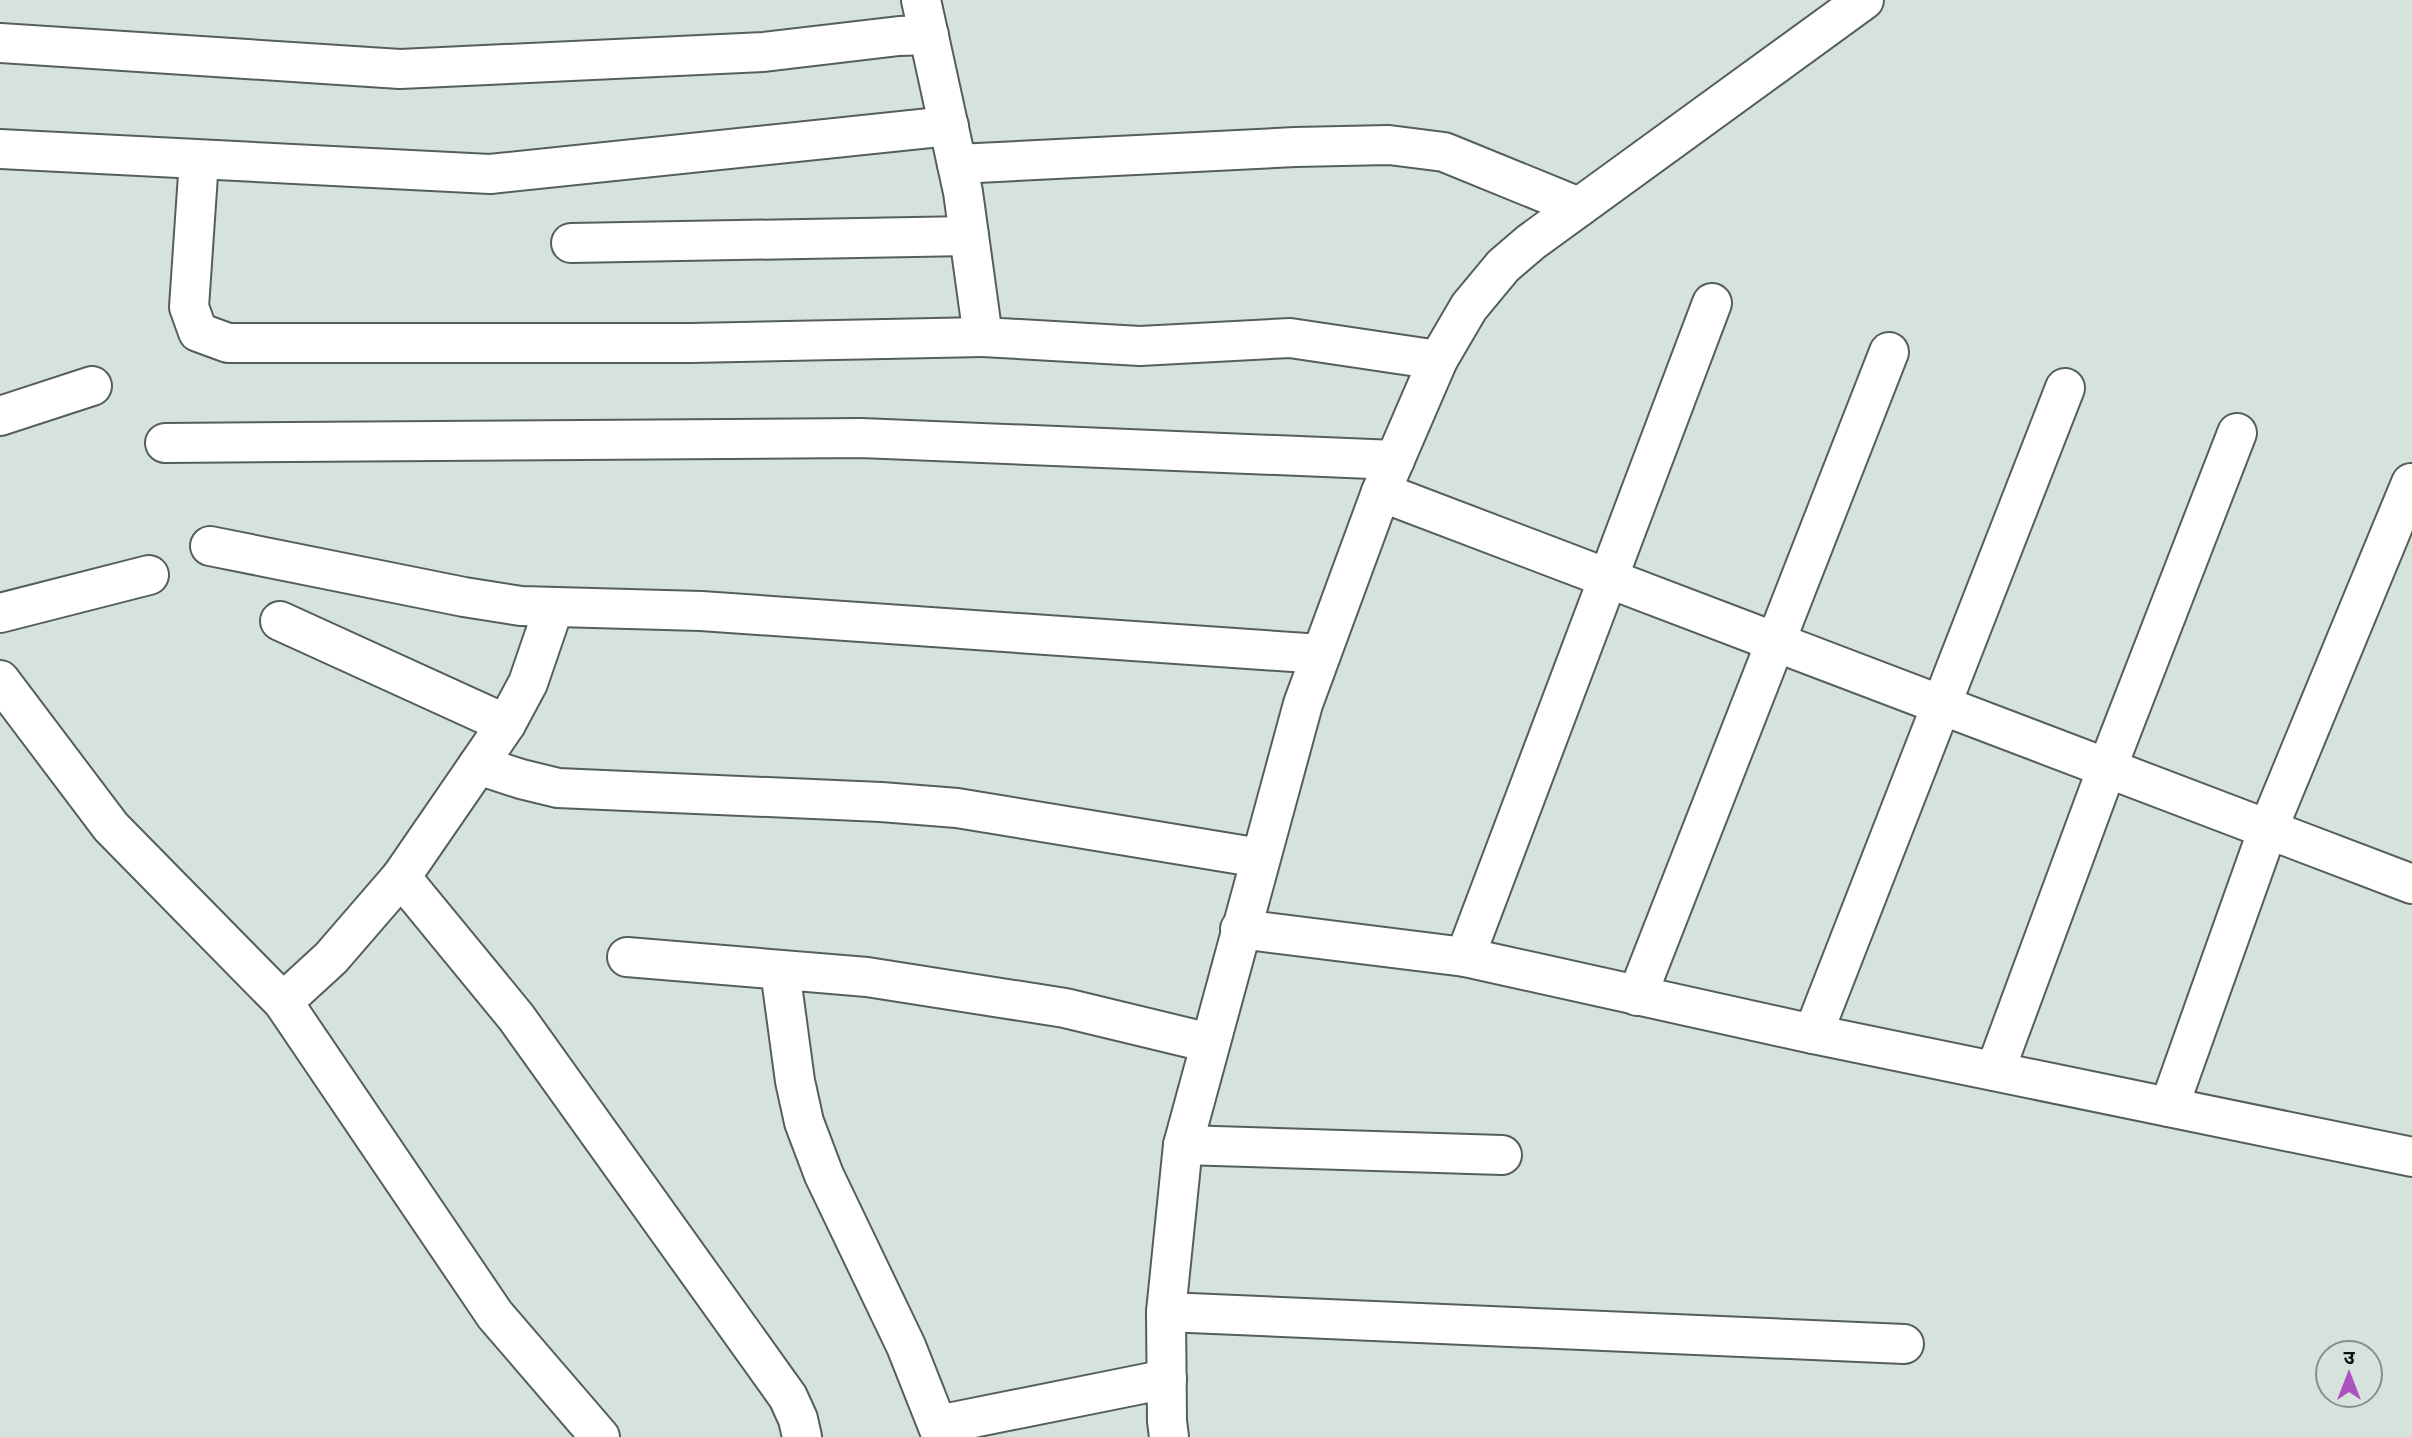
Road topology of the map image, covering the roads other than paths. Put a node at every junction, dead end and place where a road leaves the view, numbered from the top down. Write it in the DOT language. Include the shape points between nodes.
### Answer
graph roads {
  1 [pos="1864,0"];
  2 [pos="925,17"];
  3 [pos="0,43"];
  4 [pos="949,126"];
  5 [pos="0,149"];
  6 [pos="199,160"];
  7 [pos="957,163"];
  8 [pos="1579,207"];
  9 [pos="969,236"];
  10 [pos="571,243"];
  11 [pos="1712,303"];
  12 [pos="983,337"];
  13 [pos="1889,352"];
  14 [pos="1438,360"];
  15 [pos="92,386"];
  16 [pos="2065,388"];
  17 [pos="0,416"];
  18 [pos="2236,433"];
  19 [pos="165,443"];
  20 [pos="1388,476"];
  21 [pos="2411,483"];
  22 [pos="210,546"];
  23 [pos="149,575"];
  24 [pos="1607,578"];
  25 [pos="554,607"];
  26 [pos="0,613"];
  27 [pos="280,621"];
  28 [pos="1775,642"];
  29 [pos="1321,654"];
  30 [pos="0,680"];
  31 [pos="1942,705"];
  32 [pos="506,724"];
  33 [pos="478,765"];
  34 [pos="2108,768"];
  35 [pos="2268,829"];
  36 [pos="1260,858"];
  37 [pos="401,877"];
  38 [pos="2412,884"];
  39 [pos="1240,929"];
  40 [pos="627,957"];
  41 [pos="1465,957"];
  42 [pos="780,970"];
  43 [pos="290,995"];
  44 [pos="1637,996"];
  45 [pos="1813,1034"];
  46 [pos="1210,1043"];
  47 [pos="1995,1071"];
  48 [pos="2169,1107"];
  49 [pos="1209,1146"];
  50 [pos="1502,1155"];
  51 [pos="2412,1157"];
  52 [pos="1166,1312"];
  53 [pos="1904,1344"];
  54 [pos="1167,1379"];
  55 [pos="940,1431"];
  56 [pos="600,1437"];
  57 [pos="802,1437"];
  58 [pos="1169,1437"];
  1 -- 8 [label="street"];
  2 -- 3 [label="street" via="898,36 764,52 400,69"];
  2 -- 4 [label="street"];
  4 -- 6 [label="street" via="490,174"];
  4 -- 7 [label="street"];
  5 -- 6 [label="street"];
  6 -- 12 [label="street" via="189,307 198,332 228,343 691,343"];
  7 -- 8 [label="street" via="1389,145 1444,152"];
  7 -- 9 [label="street"];
  8 -- 14 [label="street" via="1503,266 1469,307"];
  9 -- 10 [label="street"];
  9 -- 12 [label="street"];
  11 -- 24 [label="street"];
  12 -- 14 [label="street" via="1140,346 1290,338"];
  13 -- 28 [label="street"];
  14 -- 20 [label="street"];
  15 -- 17 [label="street"];
  16 -- 31 [label="street"];
  18 -- 34 [label="street"];
  19 -- 20 [label="street" via="862,438"];
  20 -- 24 [label="street"];
  20 -- 29 [label="street"];
  21 -- 35 [label="street"];
  22 -- 25 [label="street" via="464,597"];
  23 -- 26 [label="street"];
  24 -- 28 [label="street"];
  24 -- 41 [label="street"];
  25 -- 29 [label="street" via="701,611"];
  25 -- 32 [label="street" via="528,683"];
  27 -- 32 [label="street"];
  28 -- 31 [label="street"];
  28 -- 44 [label="street"];
  29 -- 36 [label="street"];
  30 -- 43 [label="street" via="111,827"];
  31 -- 34 [label="street"];
  31 -- 45 [label="street"];
  32 -- 33 [label="street"];
  33 -- 36 [label="street" via="558,788 957,808"];
  33 -- 37 [label="street"];
  34 -- 35 [label="street"];
  34 -- 47 [label="street"];
  35 -- 38 [label="street"];
  35 -- 48 [label="street"];
  36 -- 39 [label="street"];
  37 -- 43 [label="street" via="331,958"];
  37 -- 57 [label="street" via="532,1038 788,1397"];
  39 -- 41 [label="street"];
  39 -- 46 [label="street"];
  40 -- 42 [label="street"];
  41 -- 44 [label="street"];
  42 -- 46 [label="street" via="867,977 1065,1008"];
  42 -- 55 [label="street" via="803,1122"];
  43 -- 56 [label="street" via="495,1315"];
  44 -- 45 [label="street"];
  45 -- 47 [label="street"];
  46 -- 49 [label="street"];
  47 -- 48 [label="street"];
  48 -- 51 [label="street"];
  49 -- 50 [label="street"];
  49 -- 52 [label="street"];
  52 -- 53 [label="street"];
  52 -- 54 [label="street"];
  54 -- 55 [label="street"];
  54 -- 58 [label="street"];
}
